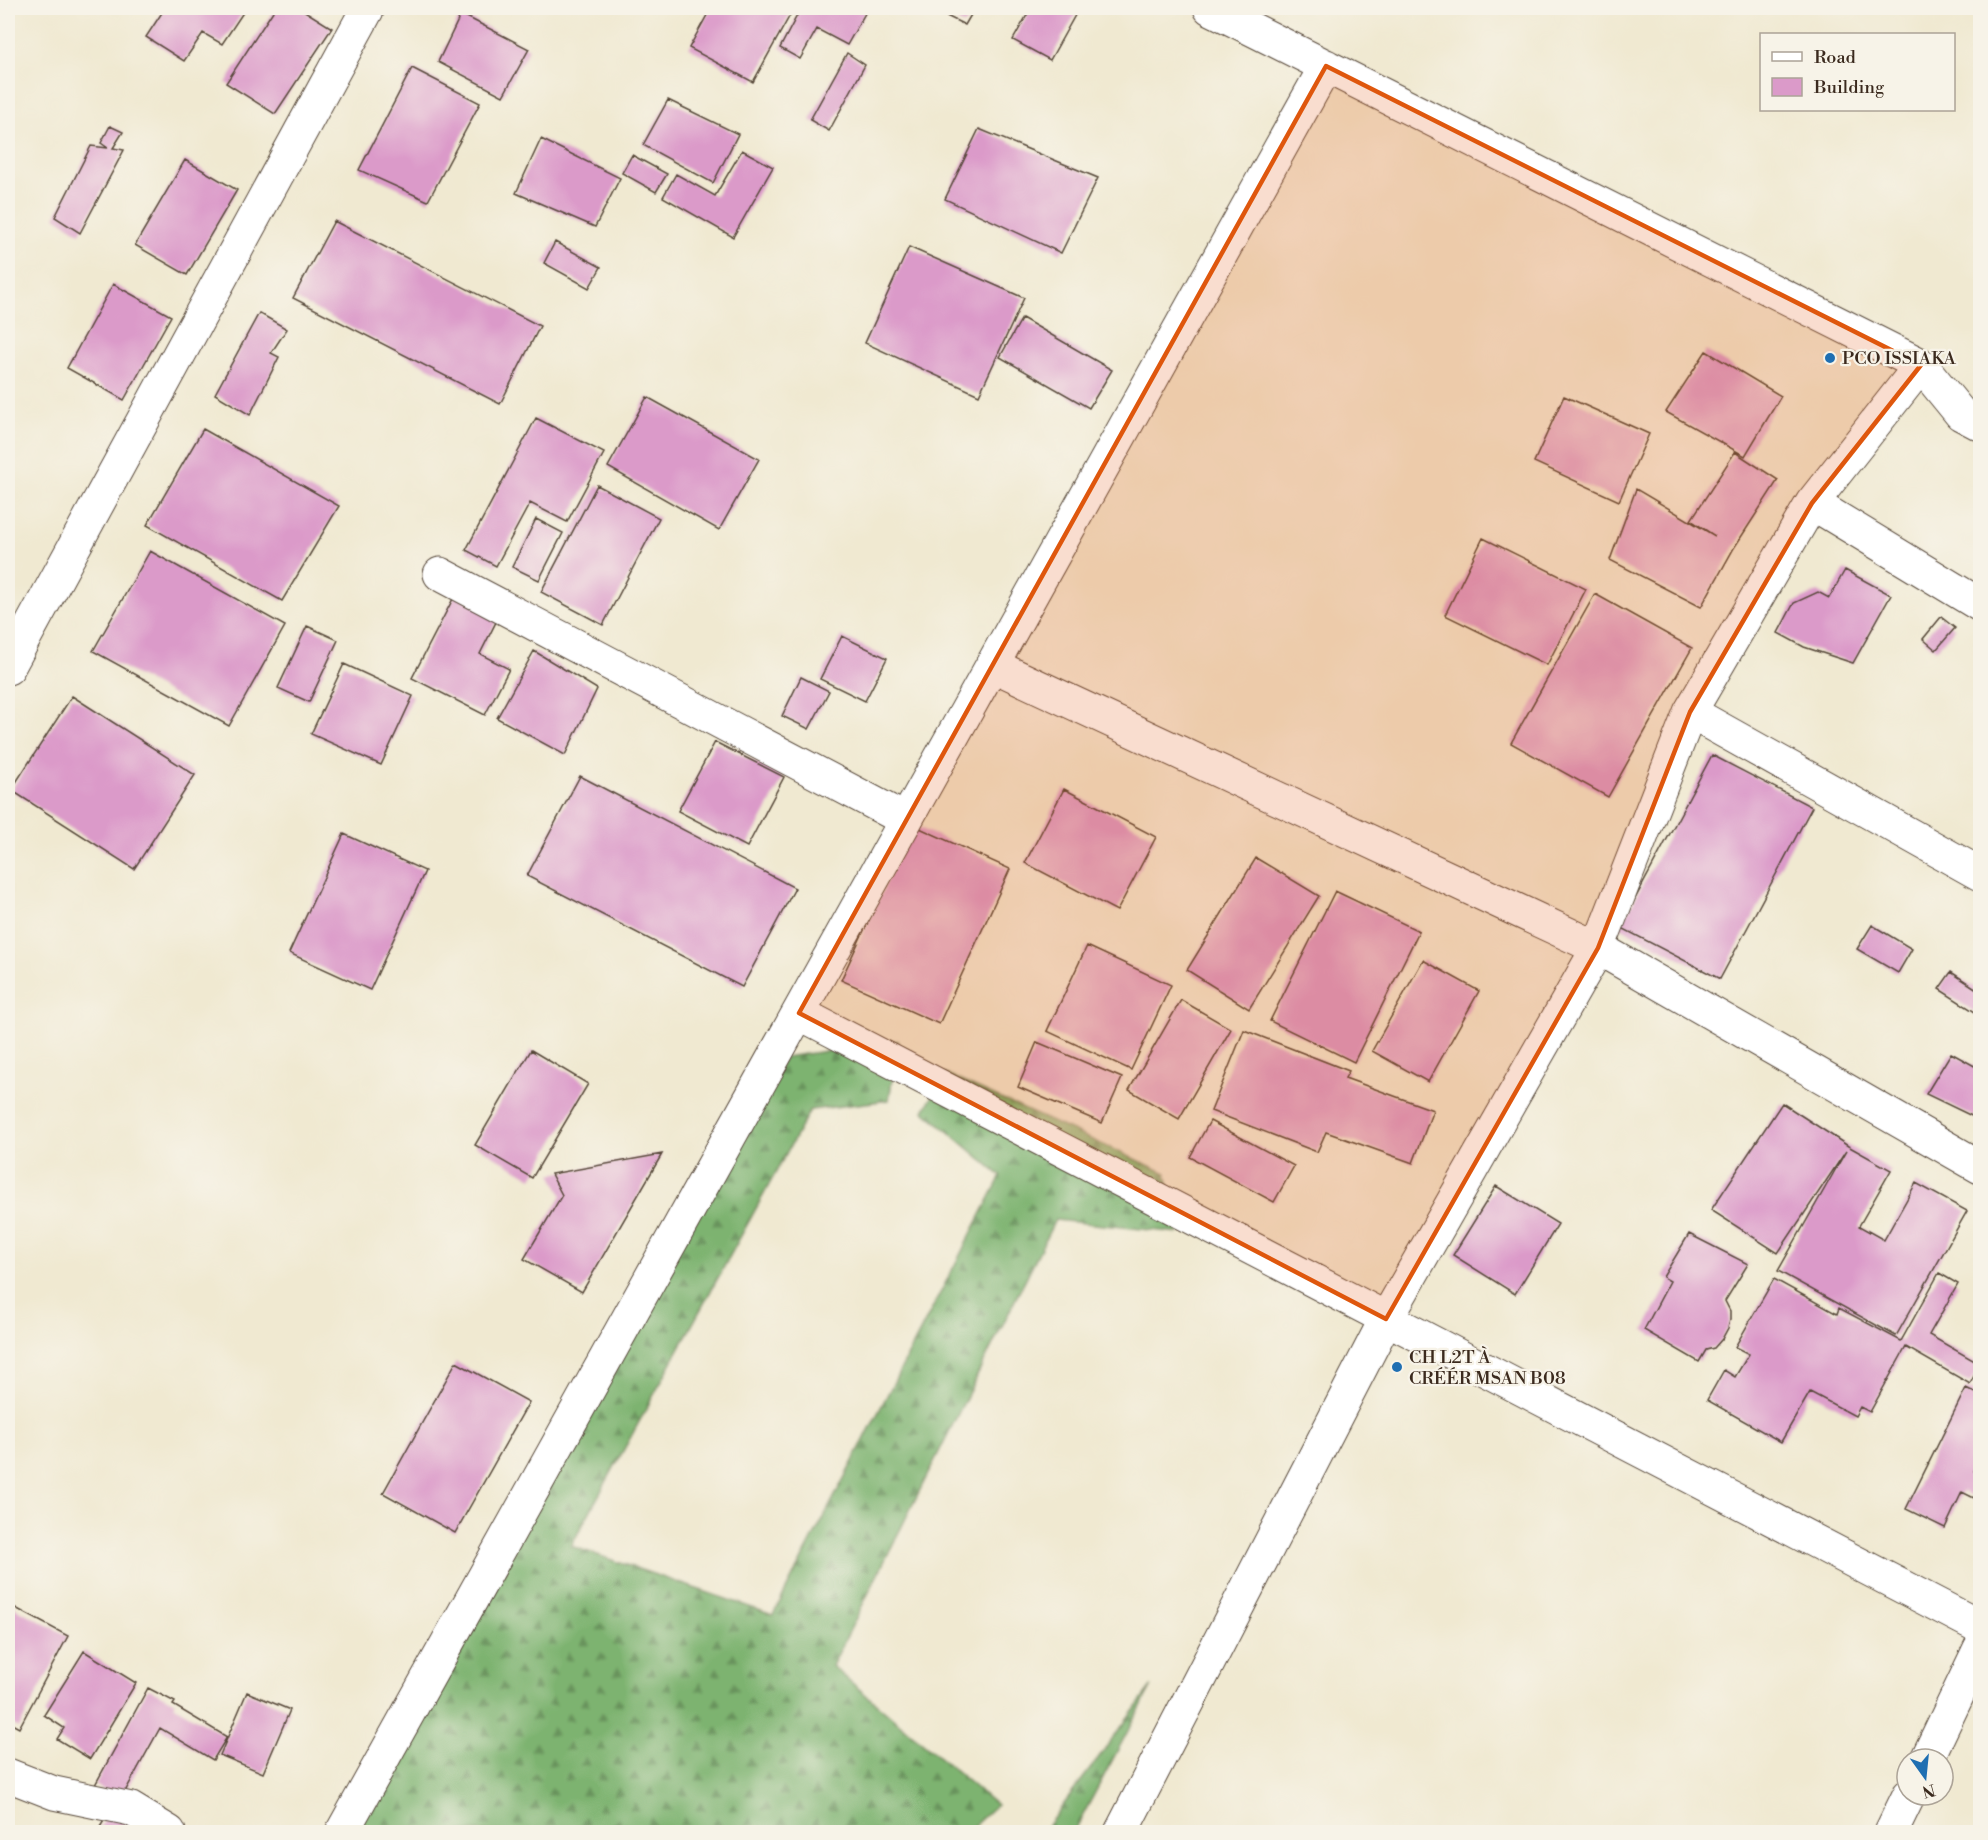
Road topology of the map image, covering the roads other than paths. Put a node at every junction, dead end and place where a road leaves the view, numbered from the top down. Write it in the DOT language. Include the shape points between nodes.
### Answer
graph roads {
  1 [pos="368,8"];
  2 [pos="1210,8"];
  3 [pos="1326,66"];
  4 [pos="1921,365"];
  5 [pos="1980,424"];
  6 [pos="1812,503"];
  7 [pos="440,574"];
  8 [pos="1980,605"];
  9 [pos="993,665"];
  10 [pos="8,668"];
  11 [pos="1690,711"];
  12 [pos="906,820"];
  13 [pos="1980,874"];
  14 [pos="1598,948"];
  15 [pos="799,1014"];
  16 [pos="1980,1167"];
  17 [pos="1386,1319"];
  18 [pos="1980,1627"];
  19 [pos="1980,1648"];
  20 [pos="1933,1747"];
  21 [pos="8,1775"];
  22 [pos="1903,1807"];
  23 [pos="169,1833"];
  24 [pos="342,1833"];
  25 [pos="1121,1833"];
  26 [pos="1891,1833"];
  1 -- 10 [label="street"];
  2 -- 3 [label="street"];
  3 -- 4 [label="street"];
  3 -- 9 [label="street"];
  4 -- 5 [label="street" via="1961,414"];
  4 -- 6 [label="street"];
  6 -- 8 [label="street"];
  6 -- 11 [label="street"];
  7 -- 12 [label="street"];
  9 -- 12 [label="street"];
  9 -- 14 [label="street"];
  11 -- 13 [label="street"];
  11 -- 14 [label="street"];
  12 -- 15 [label="street"];
  14 -- 16 [label="street"];
  14 -- 17 [label="street"];
  15 -- 17 [label="street"];
  15 -- 24 [label="street"];
  17 -- 18 [label="street"];
  17 -- 25 [label="street"];
  19 -- 20 [label="street"];
  21 -- 23 [label="street" via="54,1793 131,1809"];
  22 -- 26 [label="street"];
}
